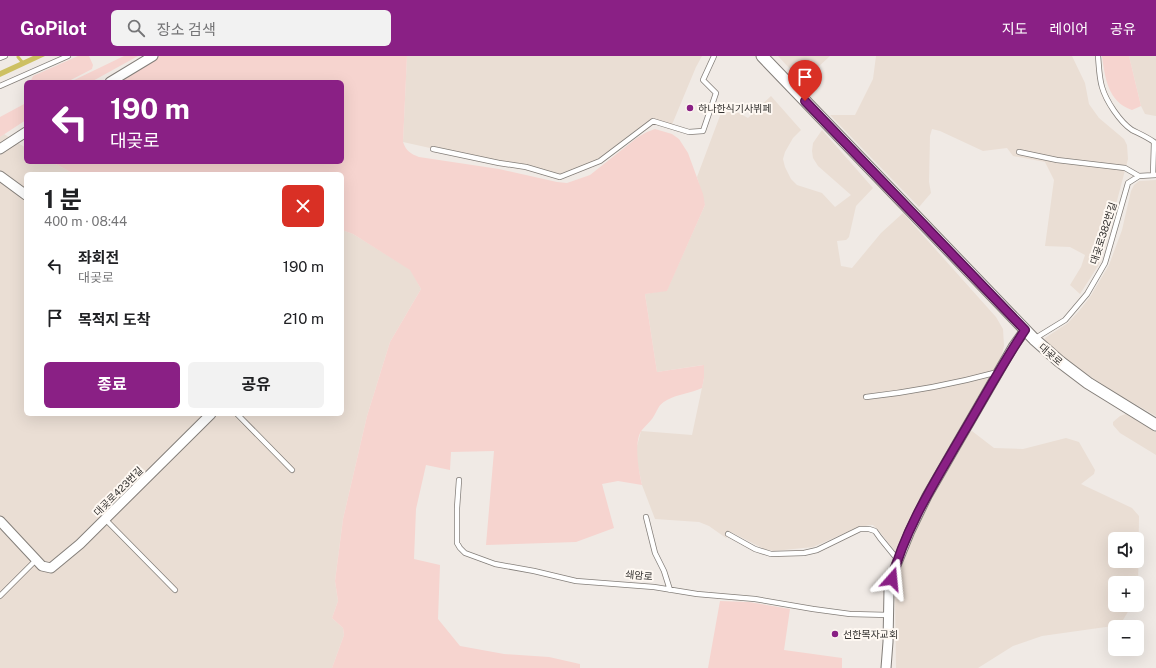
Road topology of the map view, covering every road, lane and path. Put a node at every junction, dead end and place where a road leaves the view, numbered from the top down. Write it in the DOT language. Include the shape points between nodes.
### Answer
graph roads {
  1 [pos="5,56"];
  2 [pos="68,56"];
  3 [pos="152,56"];
  4 [pos="714,56"];
  5 [pos="762,56"];
  6 [pos="1098,56"];
  7 [pos="0,58"];
  8 [pos="113,80"];
  9 [pos="0,86"];
  10 [pos="24,133"];
  11 [pos="0,148"];
  12 [pos="433,149"];
  13 [pos="1020,152"];
  14 [pos="1154,175"];
  15 [pos="0,176"];
  16 [pos="1139,176"];
  17 [pos="24,194"];
  18 [pos="1025,330"];
  19 [pos="1034,339"];
  20 [pos="999,371"];
  21 [pos="866,397"];
  22 [pos="209,416"];
  23 [pos="240,416"];
  24 [pos="1156,425"];
  25 [pos="292,470"];
  26 [pos="460,480"];
  27 [pos="646,517"];
  28 [pos="105,519"];
  29 [pos="0,521"];
  30 [pos="728,534"];
  31 [pos="36,560"];
  32 [pos="898,560"];
  33 [pos="175,590"];
  34 [pos="670,590"];
  35 [pos="0,596"];
  36 [pos="889,615"];
  37 [pos="886,668"];
  1 -- 7 [label="lane"];
  2 -- 9 [label="lane"];
  3 -- 8 [label="street"];
  4 -- 12 [label="lane" via="703,80 716,93 704,131 689,132 653,122 600,161 560,177 526,167"];
  5 -- 18 [label="street, 대곶로"];
  6 -- 14 [label="lane" via="1102,87 1113,109 1132,129 1154,142"];
  10 -- 11 [label="street"];
  13 -- 16 [label="lane" via="1057,160 1125,168"];
  14 -- 16 [label="lane"];
  15 -- 17 [label="street"];
  16 -- 19 [label="lane, 대곶로382번길" via="1128,183 1105,263 1087,294 1065,320"];
  18 -- 19 [label="street, 대곶로"];
  18 -- 20 [label="street"];
  19 -- 24 [label="street, 대곶로" via="1088,383"];
  20 -- 21 [label="lane" via="910,392"];
  20 -- 32 [label="street" via="927,496"];
  22 -- 28 [label="street, 대곶로423번길"];
  23 -- 25 [label="lane"];
  26 -- 34 [label="lane, 쇄암로" via="456,532 457,543 465,553 495,564 576,581"];
  27 -- 34 [label="lane" via="655,553"];
  28 -- 31 [label="street, 대곶로423번길" via="51,568 42,566"];
  28 -- 33 [label="lane"];
  29 -- 31 [label="street, 대곶로423번길"];
  30 -- 32 [label="lane" via="762,552 776,554 817,550 860,530 869,529 875,531"];
  31 -- 35 [label="lane"];
  32 -- 36 [label="street" via="889,590"];
  34 -- 36 [label="lane, 쇄암로" via="756,599 850,614"];
  36 -- 37 [label="street"];
}
